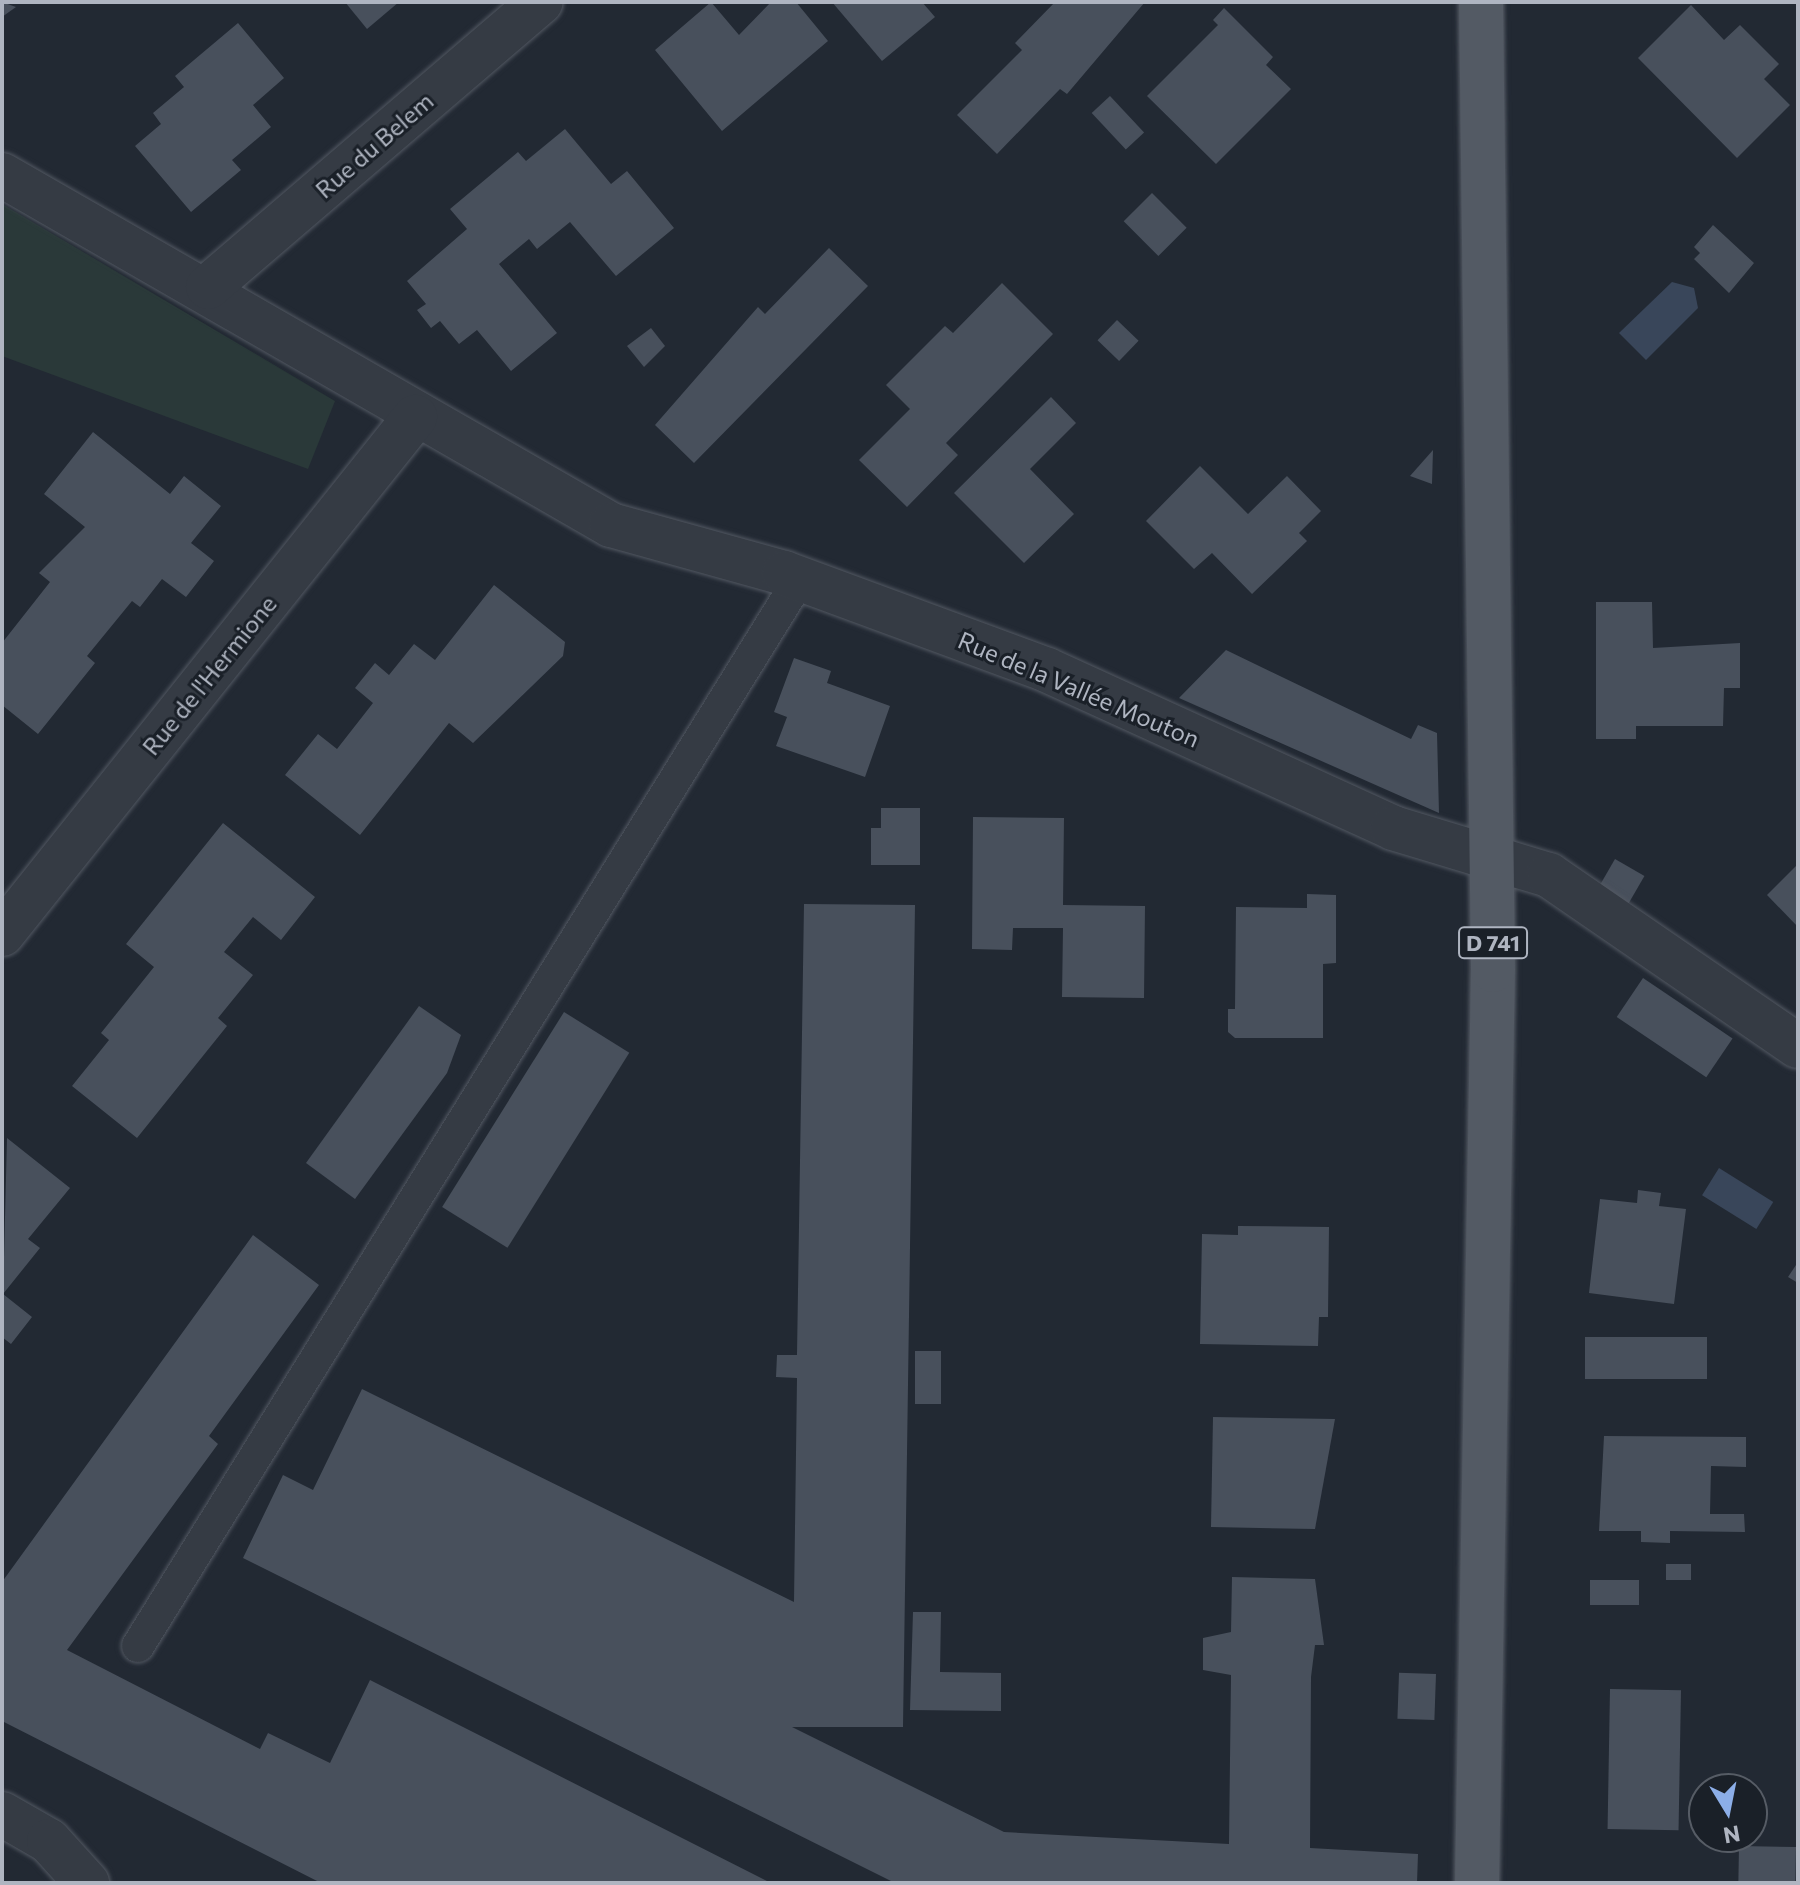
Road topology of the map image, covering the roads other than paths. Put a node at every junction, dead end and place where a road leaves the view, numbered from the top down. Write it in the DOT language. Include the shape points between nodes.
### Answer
graph roads {
  1 [pos="540,2"];
  2 [pos="1481,2"];
  3 [pos="2,175"];
  4 [pos="208,287"];
  5 [pos="415,417"];
  6 [pos="799,580"];
  7 [pos="1493,857"];
  8 [pos="2,934"];
  9 [pos="1798,1046"];
  10 [pos="138,1646"];
  11 [pos="2,1814"];
  12 [pos="87,1883"];
  13 [pos="1477,1883"];
  1 -- 4 [label="street, Rue du Belem"];
  2 -- 7 [label="main road, D 741"];
  3 -- 4 [label="street, Rue de la Vallée Mouton"];
  4 -- 5 [label="street, Rue de la Vallée Mouton"];
  5 -- 6 [label="street, Rue de la Vallée Mouton" via="611,525"];
  5 -- 8 [label="street, Rue de l'Hermione"];
  6 -- 7 [label="street, Rue de la Vallée Mouton" via="1047,670 1393,828"];
  6 -- 10 [label="lane"];
  7 -- 9 [label="street, Rue de la Vallée Mouton" via="1549,875"];
  7 -- 13 [label="main road, D 741"];
  11 -- 12 [label="street" via="49,1841"];
}
